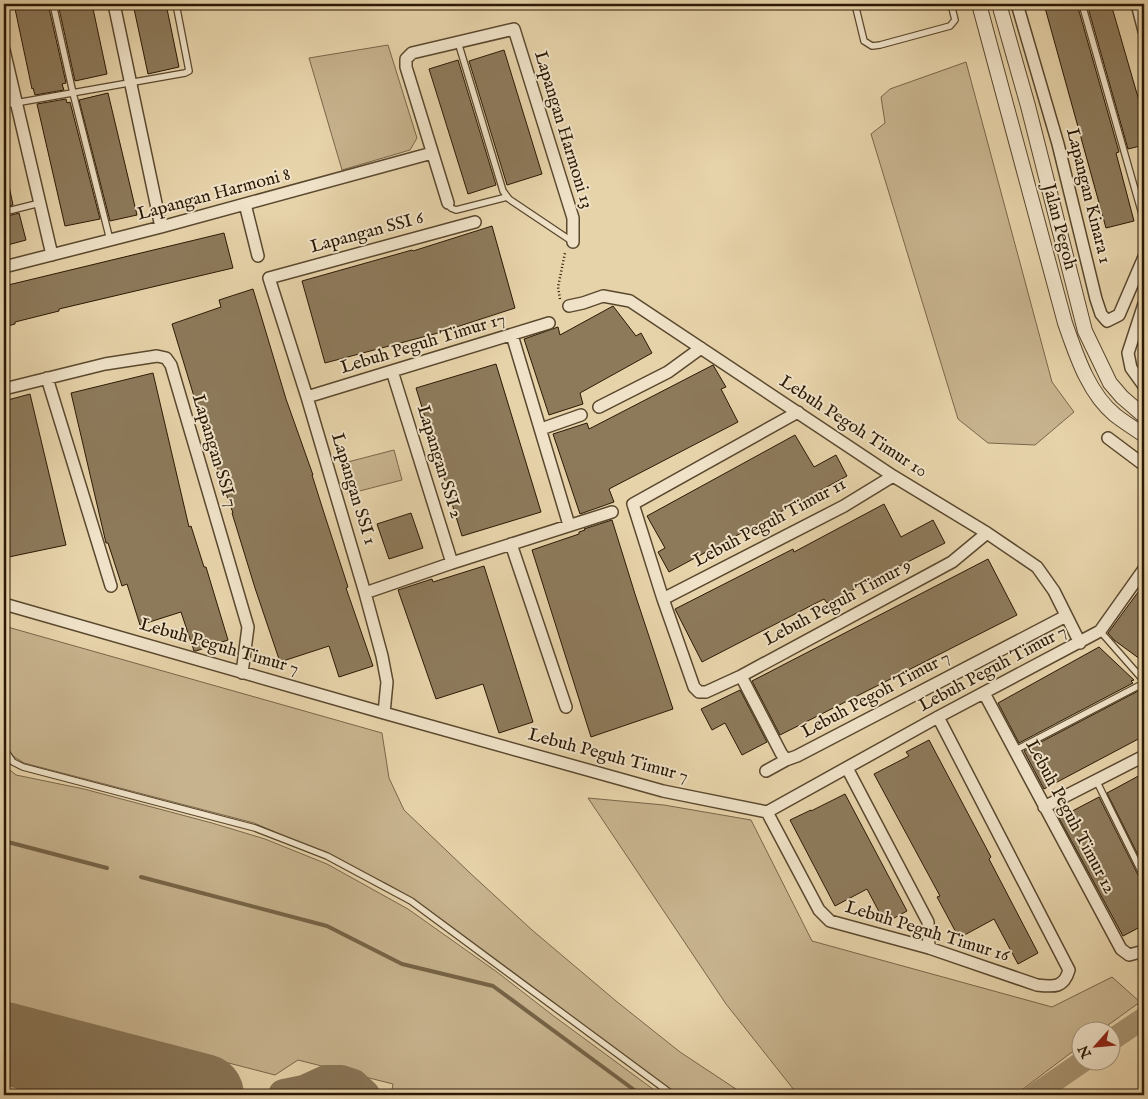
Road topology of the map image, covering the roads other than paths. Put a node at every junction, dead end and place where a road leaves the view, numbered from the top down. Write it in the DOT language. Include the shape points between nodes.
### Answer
graph roads {
  1 [pos="53,4"];
  2 [pos="114,4"];
  3 [pos="176,4"];
  4 [pos="855,4"];
  5 [pos="951,4"];
  6 [pos="979,4"];
  7 [pos="999,4"];
  8 [pos="1017,4"];
  9 [pos="1082,4"];
  10 [pos="1136,4"];
  11 [pos="1144,31"];
  12 [pos="458,42"];
  13 [pos="4,50"];
  14 [pos="131,82"];
  15 [pos="73,93"];
  16 [pos="16,103"];
  17 [pos="4,105"];
  18 [pos="432,153"];
  19 [pos="507,197"];
  20 [pos="448,203"];
  21 [pos="40,204"];
  22 [pos="245,204"];
  23 [pos="4,212"];
  24 [pos="1144,221"];
  25 [pos="474,222"];
  26 [pos="161,227"];
  27 [pos="110,240"];
  28 [pos="573,242"];
  29 [pos="52,255"];
  30 [pos="258,256"];
  31 [pos="1144,257"];
  32 [pos="4,267"];
  33 [pos="269,278"];
  34 [pos="1144,304"];
  35 [pos="569,306"];
  36 [pos="549,323"];
  37 [pos="512,335"];
  38 [pos="701,348"];
  39 [pos="392,371"];
  40 [pos="47,378"];
  41 [pos="1144,386"];
  42 [pos="4,389"];
  43 [pos="307,397"];
  44 [pos="599,407"];
  45 [pos="798,412"];
  46 [pos="581,415"];
  47 [pos="1144,416"];
  48 [pos="540,429"];
  49 [pos="1144,435"];
  50 [pos="1108,438"];
  51 [pos="1144,465"];
  52 [pos="893,476"];
  53 [pos="612,512"];
  54 [pos="569,525"];
  55 [pos="987,533"];
  56 [pos="511,544"];
  57 [pos="452,563"];
  58 [pos="1144,569"];
  59 [pos="111,586"];
  60 [pos="366,593"];
  61 [pos="663,599"];
  62 [pos="4,604"];
  63 [pos="1066,616"];
  64 [pos="1100,631"];
  65 [pos="1080,643"];
  66 [pos="242,672"];
  67 [pos="741,676"];
  68 [pos="1144,682"];
  69 [pos="984,693"];
  70 [pos="566,707"];
  71 [pos="384,713"];
  72 [pos="938,717"];
  73 [pos="4,749"];
  74 [pos="1014,751"];
  75 [pos="1144,756"];
  76 [pos="786,760"];
  77 [pos="847,768"];
  78 [pos="766,771"];
  79 [pos="1096,780"];
  80 [pos="1044,807"];
  81 [pos="767,812"];
  82 [pos="1144,877"];
  83 [pos="929,948"];
  84 [pos="1144,952"];
  85 [pos="673,1095"];
  1 -- 15 [label="lane"];
  2 -- 14 [label="street"];
  3 -- 14 [label="lane" via="190,71"];
  4 -- 5 [label="lane" via="864,41 872,46 950,26 955,20"];
  6 -- 49 [label="street, Jalan Pegoh" via="1073,345 1096,395 1114,414"];
  7 -- 47 [label="street" via="1085,331 1110,383"];
  8 -- 31 [label="street, Lapangan Kinara 1" via="1058,144 1096,299 1107,321 1120,315"];
  9 -- 24 [label="lane"];
  10 -- 11 [label="street"];
  12 -- 18 [label="street" via="412,53 406,58"];
  12 -- 19 [label="lane"];
  12 -- 28 [label="street, Lapangan Harmoni 13" via="514,29 573,218"];
  13 -- 16 [label="street"];
  14 -- 15 [label="lane"];
  14 -- 26 [label="street"];
  15 -- 16 [label="lane"];
  15 -- 27 [label="lane"];
  16 -- 17 [label="lane"];
  16 -- 21 [label="street"];
  18 -- 20 [label="street"];
  18 -- 22 [label="street, Lapangan Harmoni 8"];
  19 -- 20 [label="lane" via="456,210"];
  19 -- 28 [label="lane"];
  21 -- 23 [label="lane"];
  21 -- 29 [label="street"];
  22 -- 26 [label="street, Lapangan Harmoni 8"];
  22 -- 30 [label="street"];
  25 -- 33 [label="street, Lapangan SSI 6"];
  26 -- 27 [label="street, Lapangan Harmoni 8"];
  27 -- 29 [label="street, Lapangan Harmoni 8"];
  29 -- 32 [label="street, Lapangan Harmoni 8"];
  33 -- 43 [label="street, Lapangan SSI 1"];
  34 -- 41 [label="street" via="1128,354 1132,368"];
  35 -- 38 [label="street, Lebuh Pegoh Timur 10" via="603,296 630,301"];
  36 -- 37 [label="street, Lebuh Peguh Timur 17"];
  37 -- 39 [label="street, Lebuh Peguh Timur 17"];
  37 -- 48 [label="street"];
  38 -- 44 [label="street" via="668,372"];
  38 -- 45 [label="street, Lebuh Pegoh Timur 10"];
  39 -- 43 [label="street, Lebuh Peguh Timur 17"];
  39 -- 57 [label="street, Lapangan SSI 2"];
  40 -- 42 [label="street, Lapangan SSI 7"];
  40 -- 59 [label="street"];
  40 -- 66 [label="street, Lapangan SSI 7" via="157,356 166,358 171,365 248,627"];
  43 -- 60 [label="street, Lapangan SSI 1"];
  45 -- 52 [label="street, Lebuh Pegoh Timur 10"];
  45 -- 61 [label="street" via="633,504"];
  46 -- 48 [label="street"];
  48 -- 54 [label="street"];
  50 -- 51 [label="street"];
  52 -- 55 [label="street, Lebuh Pegoh Timur 10"];
  52 -- 61 [label="street, Lebuh Peguh Timur 11" via="844,506"];
  53 -- 54 [label="street"];
  54 -- 56 [label="street"];
  55 -- 63 [label="street, Lebuh Pegoh Timur 10" via="1037,567"];
  55 -- 67 [label="street, Lebuh Peguh Timur 9" via="952,562"];
  56 -- 57 [label="street"];
  56 -- 70 [label="street"];
  57 -- 60 [label="street"];
  58 -- 64 [label="street, Lebuh Peguh Timur 7"];
  60 -- 71 [label="street, Lapangan SSI 1" via="387,682"];
  61 -- 67 [label="street, Lebuh Peguh Timur 9" via="694,687 699,692"];
  62 -- 66 [label="street, Lebuh Peguh Timur 7"];
  63 -- 65 [label="street, Lebuh Pegoh Timur 10"];
  63 -- 76 [label="street, Lebuh Pegoh Timur 7"];
  64 -- 65 [label="street, Lebuh Peguh Timur 7"];
  64 -- 68 [label="lane"];
  65 -- 69 [label="street, Lebuh Peguh Timur 7"];
  66 -- 71 [label="street, Lebuh Peguh Timur 7"];
  67 -- 76 [label="street"];
  68 -- 74 [label="lane"];
  69 -- 72 [label="street, Lebuh Peguh Timur 7"];
  69 -- 74 [label="street, Lebuh Peguh Timur 12"];
  71 -- 81 [label="street, Lebuh Peguh Timur 7" via="663,791"];
  72 -- 77 [label="street, Lebuh Peguh Timur 7"];
  72 -- 83 [label="street, Lebuh Peguh Timur 16" via="1069,970 1061,984 1050,987"];
  73 -- 85 [label="lane" via="14,762 23,767 255,828 327,856 411,901"];
  74 -- 80 [label="street, Lebuh Peguh Timur 12"];
  75 -- 79 [label="street"];
  76 -- 78 [label="street, Lebuh Pegoh Timur 7"];
  77 -- 81 [label="street, Lebuh Peguh Timur 7"];
  77 -- 83 [label="street" via="928,922"];
  79 -- 80 [label="street"];
  79 -- 82 [label="lane"];
  80 -- 84 [label="street, Lebuh Peguh Timur 12" via="1121,949 1129,955"];
  81 -- 83 [label="street, Lebuh Peguh Timur 16" via="824,916 830,921"];
}
